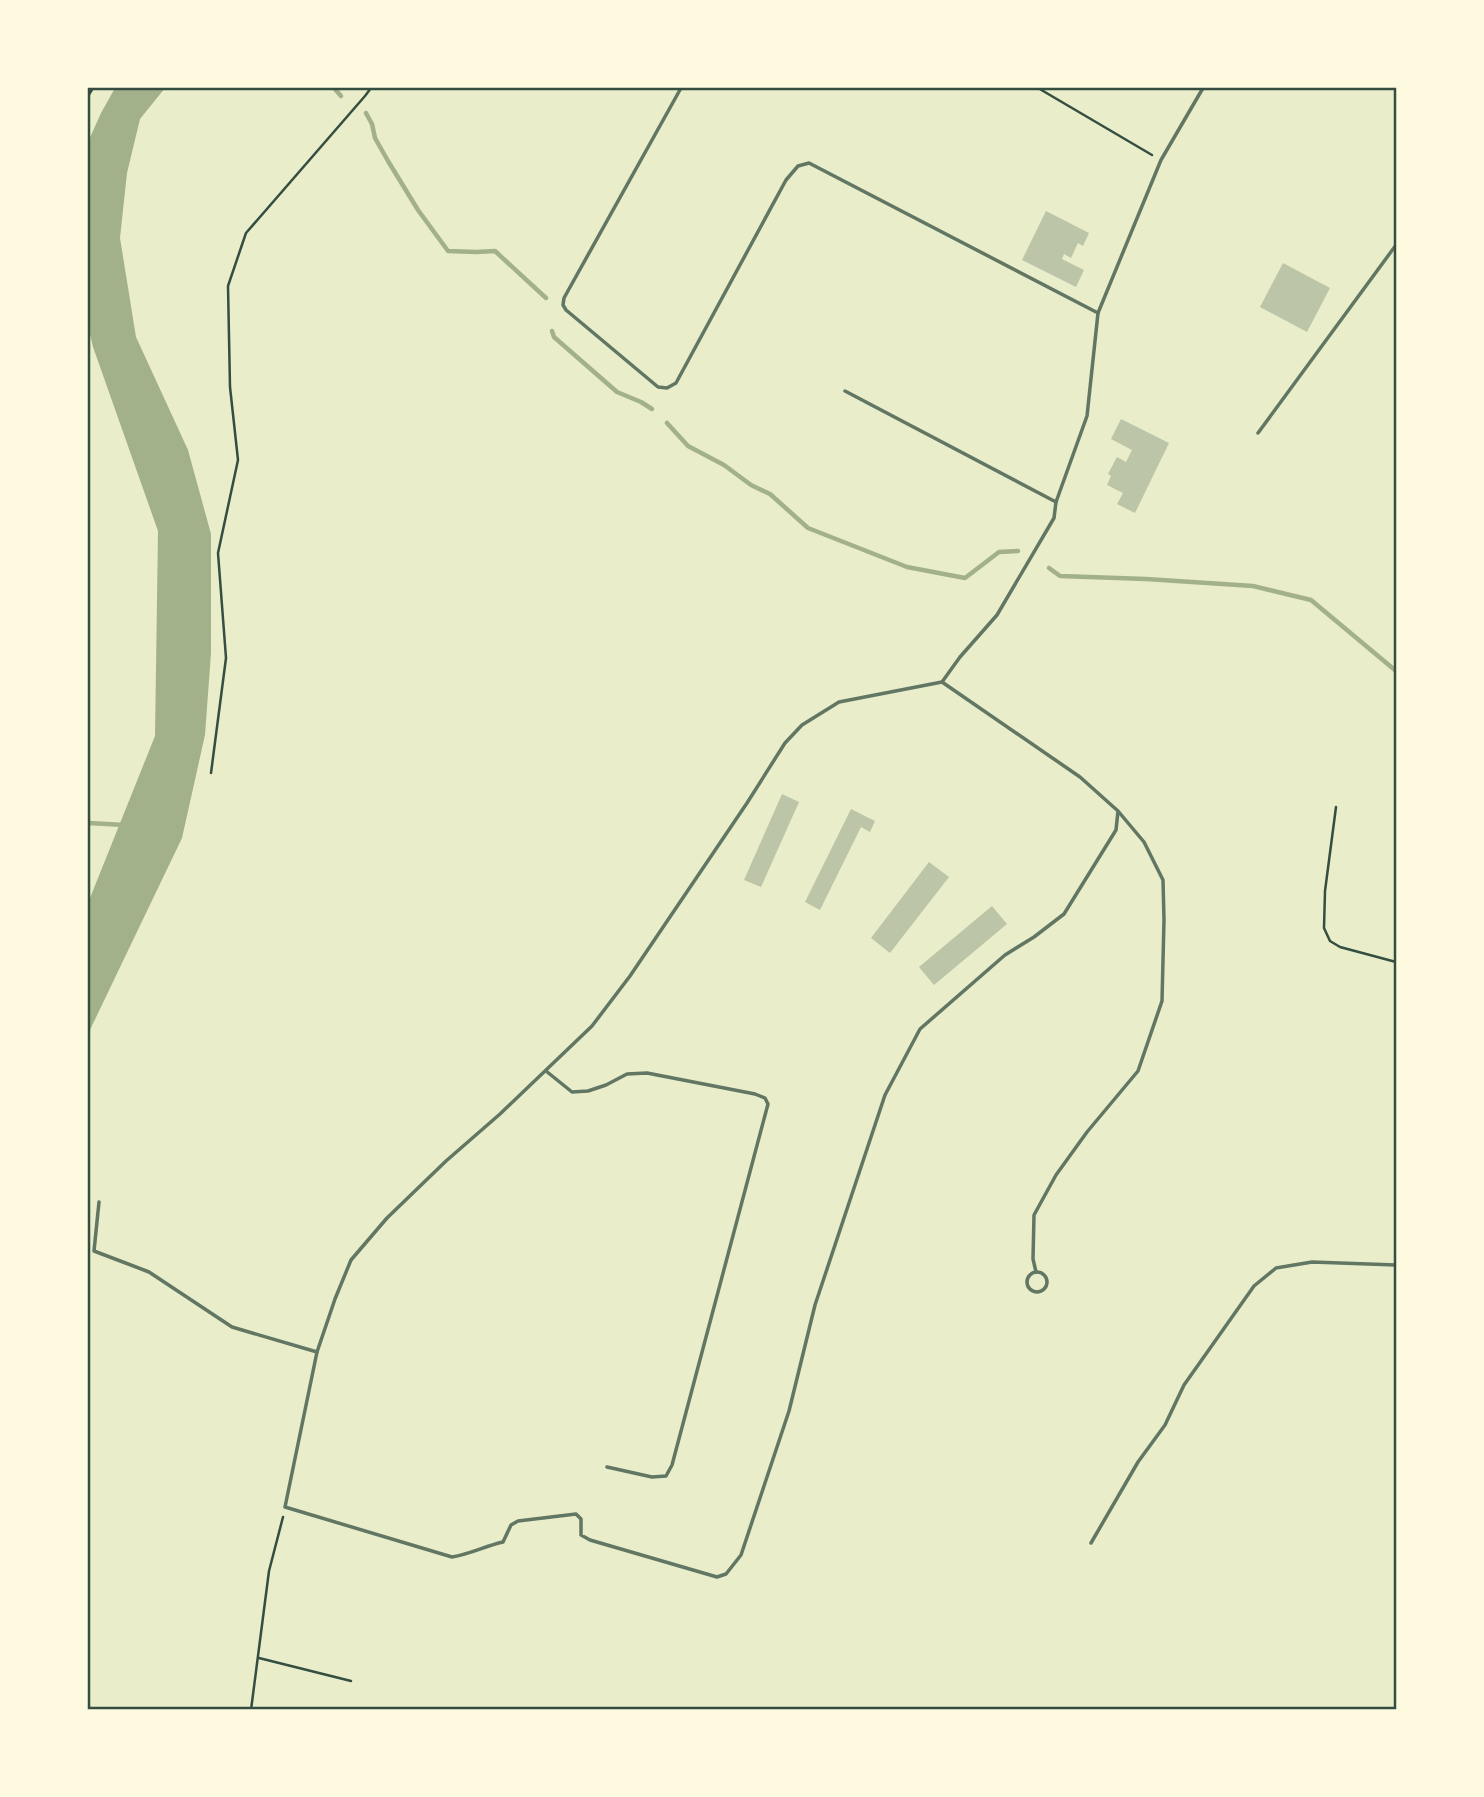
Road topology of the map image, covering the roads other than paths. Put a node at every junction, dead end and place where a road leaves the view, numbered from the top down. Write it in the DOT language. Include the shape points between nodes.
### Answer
graph roads {
  1 [pos="681,88"];
  2 [pos="1203,88"];
  3 [pos="1396,245"];
  4 [pos="1098,313"];
  5 [pos="845,391"];
  6 [pos="1258,433"];
  7 [pos="1056,502"];
  8 [pos="942,682"];
  9 [pos="1118,811"];
  10 [pos="546,1071"];
  11 [pos="99,1202"];
  12 [pos="88,1248"];
  13 [pos="94,1251"];
  14 [pos="1396,1265"];
  15 [pos="1036,1272"];
  16 [pos="317,1352"];
  17 [pos="607,1467"];
  18 [pos="1091,1543"];
  1 -- 4 [label="lane" via="563,305 658,387 676,383 786,180 798,166 809,163"];
  2 -- 4 [label="lane" via="1161,160"];
  3 -- 6 [label="lane"];
  4 -- 7 [label="lane" via="1087,416"];
  5 -- 7 [label="lane"];
  7 -- 8 [label="lane" via="1054,518 997,615"];
  8 -- 9 [label="lane" via="1080,777"];
  8 -- 10 [label="lane" via="839,702 802,725 785,743 630,976 592,1026"];
  9 -- 15 [label="lane" via="1144,842 1163,880 1162,1002 1138,1071 1087,1132 1034,1214"];
  9 -- 16 [label="lane" via="1115,830 1064,914 1005,955 920,1029 885,1096 815,1305 789,1410 741,1555 726,1574 717,1577 590,1540 581,1535 581,1519 576,1514 518,1521 503,1542 452,1557 285,1507"];
  10 -- 16 [label="lane" via="426,1180 351,1260"];
  10 -- 17 [label="lane" via="572,1092 597,1088 627,1074 647,1073 755,1094 768,1104 672,1465 666,1476 652,1477"];
  11 -- 13 [label="lane"];
  12 -- 13 [label="lane"];
  13 -- 16 [label="lane" via="149,1272 232,1327"];
  14 -- 18 [label="lane" via="1312,1262 1276,1268 1254,1286 1184,1385 1165,1425"];
  15 -- 15 [label="lane" via="1048,1281 1038,1293 1026,1284 1028,1275"];
}
